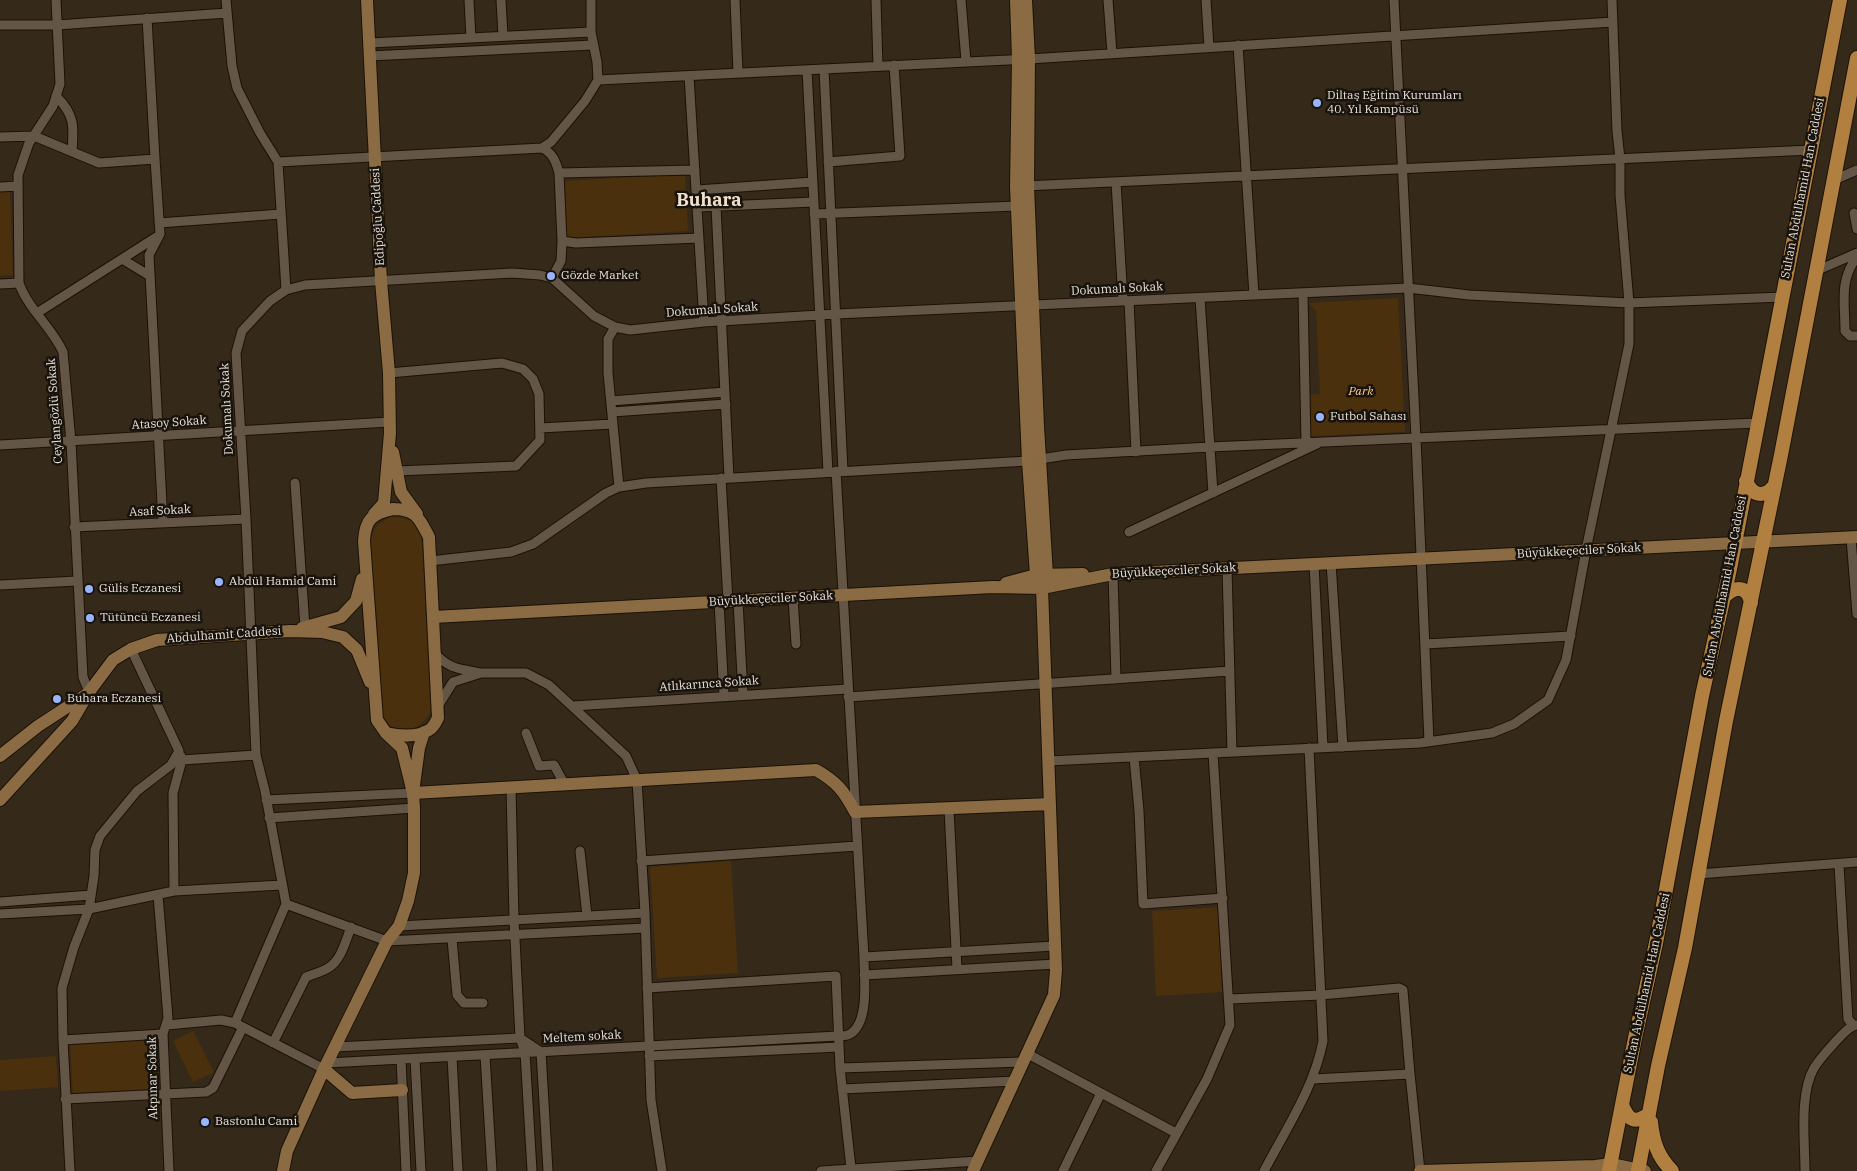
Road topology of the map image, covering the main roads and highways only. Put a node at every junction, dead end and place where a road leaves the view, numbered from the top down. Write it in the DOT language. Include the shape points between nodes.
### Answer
graph roads {
  1 [pos="1840,0"];
  2 [pos="1857,58"];
  3 [pos="1746,481"];
  4 [pos="1775,484"];
  5 [pos="1724,597"];
  6 [pos="1751,603"];
  7 [pos="1622,1105"];
  8 [pos="1650,1113"];
  9 [pos="1610,1167"];
  10 [pos="1640,1170"];
  11 [pos="1672,1171"];
  1 -- 3 [label="main road, Sultan Abdülhamid Han Caddesi"];
  2 -- 4 [label="main road"];
  3 -- 4 [label="main road" via="1749,488 1761,494"];
  3 -- 5 [label="main road, Sultan Abdülhamid Han Caddesi"];
  4 -- 6 [label="main road"];
  5 -- 6 [label="main road" via="1733,589 1740,589 1750,597"];
  5 -- 7 [label="main road, Sultan Abdülhamid Han Caddesi"];
  6 -- 8 [label="main road"];
  7 -- 8 [label="main road" via="1629,1118 1641,1120"];
  7 -- 9 [label="main road, Sultan Abdülhamid Han Caddesi"];
  8 -- 10 [label="main road"];
  8 -- 11 [label="main road" via="1654,1143"];
}
